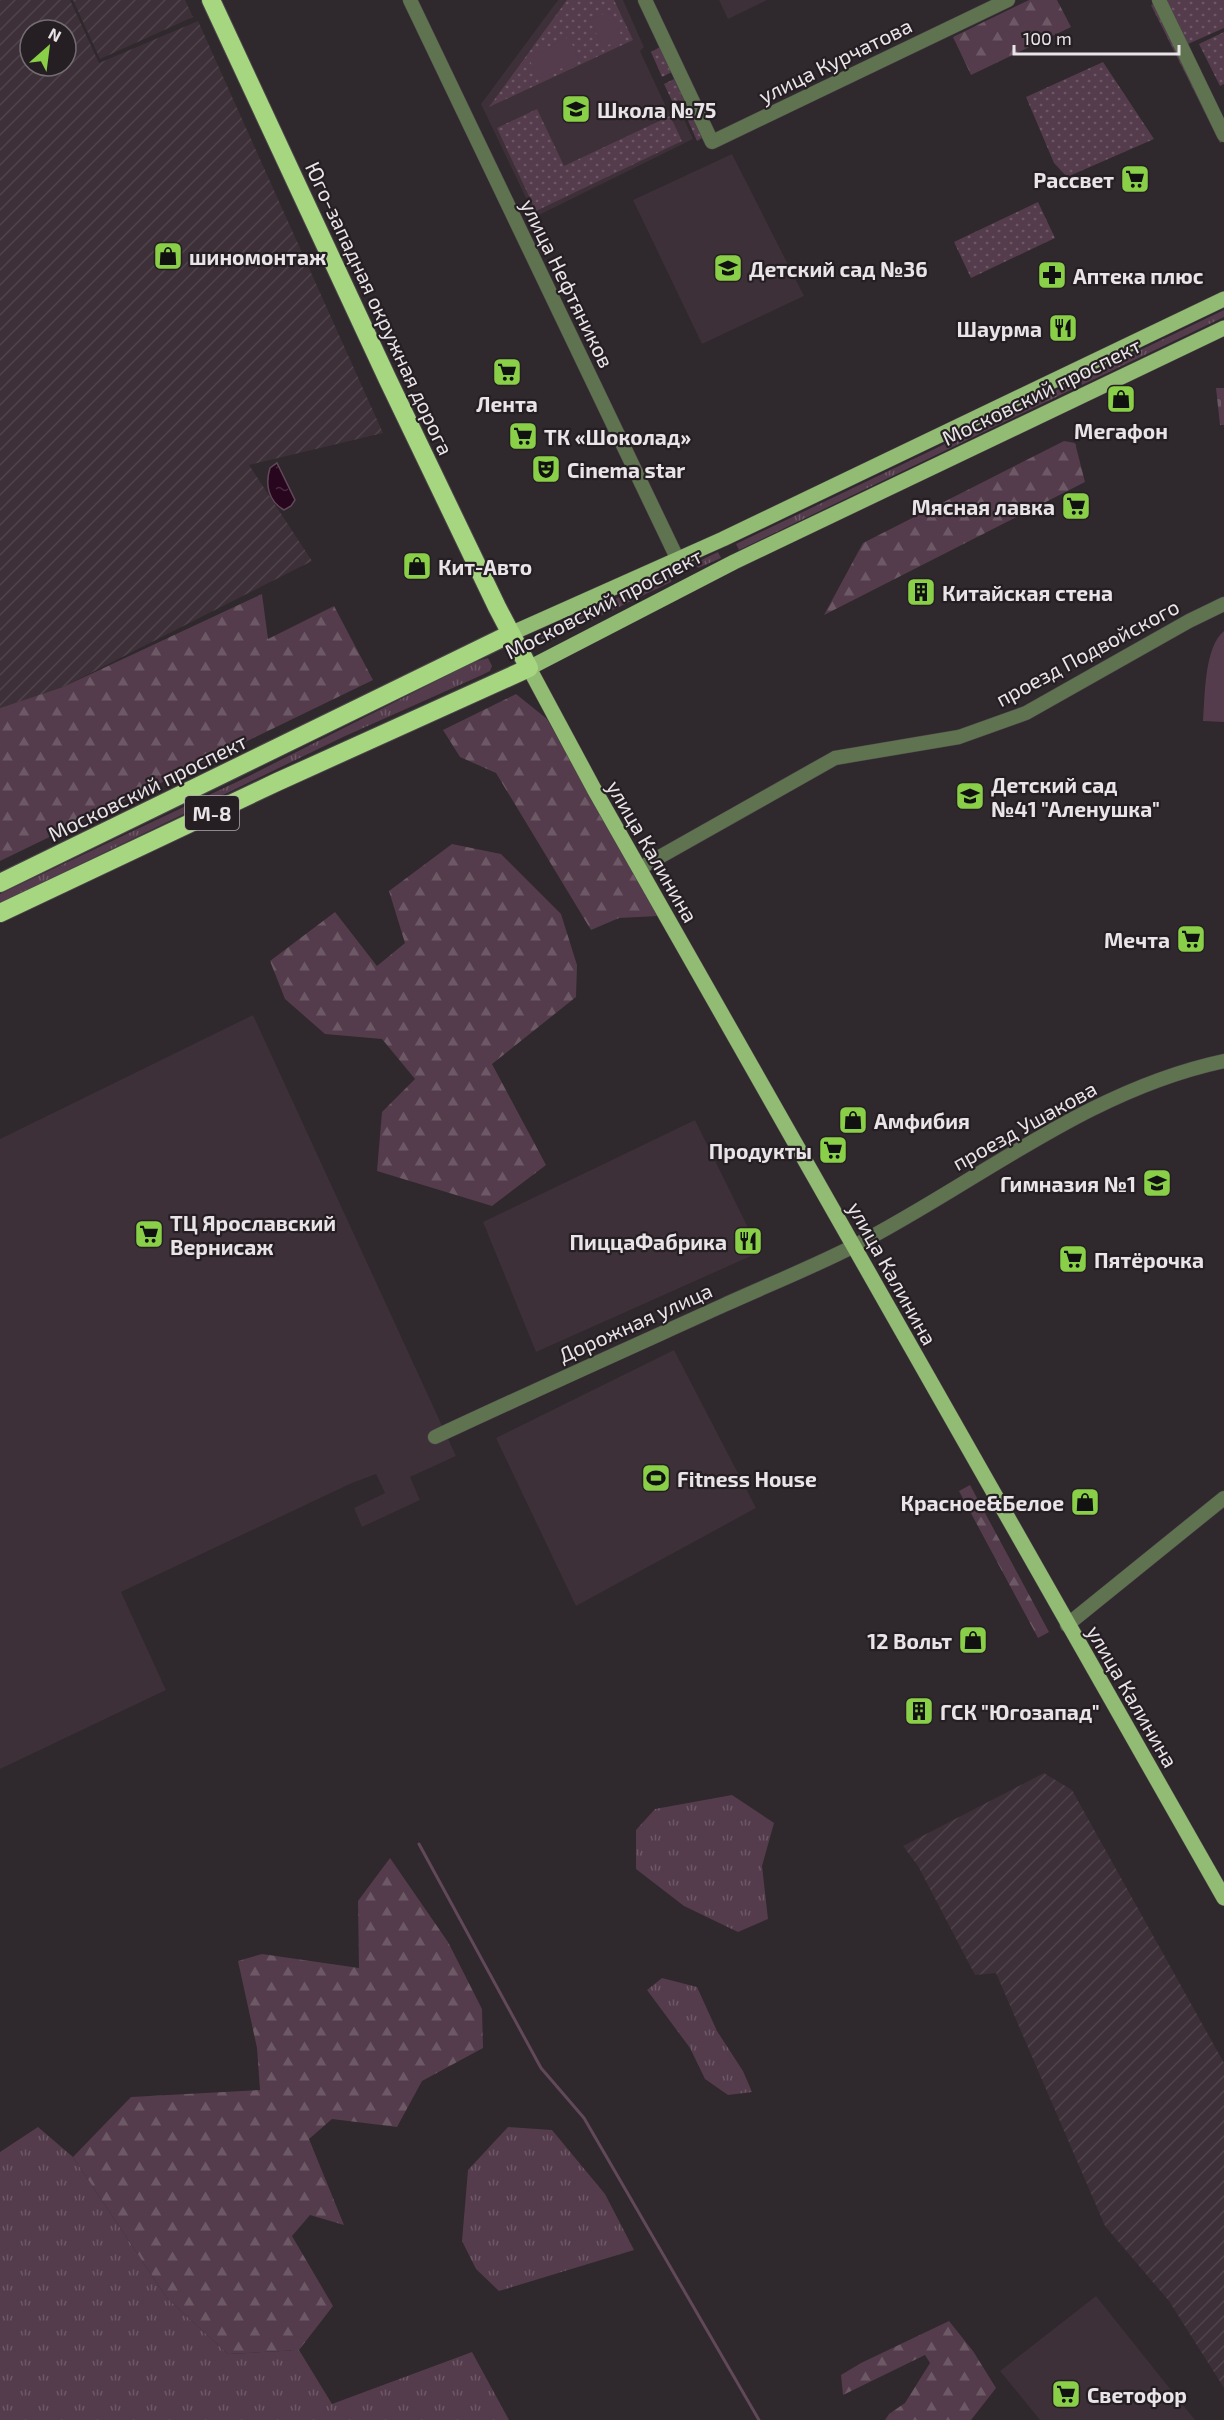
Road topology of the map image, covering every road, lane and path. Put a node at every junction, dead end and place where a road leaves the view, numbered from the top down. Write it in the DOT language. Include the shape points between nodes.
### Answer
graph roads {
  1 [pos="211,0"];
  2 [pos="410,0"];
  3 [pos="645,0"];
  4 [pos="1008,0"];
  5 [pos="1159,0"];
  6 [pos="1224,135"];
  7 [pos="1224,299"];
  8 [pos="1224,328"];
  9 [pos="723,539"];
  10 [pos="678,560"];
  11 [pos="734,562"];
  12 [pos="689,585"];
  13 [pos="1224,604"];
  14 [pos="510,634"];
  15 [pos="529,668"];
  16 [pos="640,868"];
  17 [pos="0,883"];
  18 [pos="0,912"];
  19 [pos="1224,1061"];
  20 [pos="854,1246"];
  21 [pos="435,1437"];
  22 [pos="1224,1498"];
  23 [pos="1067,1625"];
  24 [pos="1224,1898"];
  1 -- 14 [label="highway, Юго-западная окружная дорога"];
  2 -- 10 [label="street, улица Нефтяников"];
  3 -- 4 [label="street, улица Курчатова" via="712,142"];
  5 -- 6 [label="street"];
  7 -- 9 [label="main road, Московский проспект"];
  8 -- 11 [label="main road, Московский проспект"];
  9 -- 10 [label="main road, Московский проспект"];
  9 -- 11 [label="main road"];
  10 -- 12 [label="main road, улица Нефтяников"];
  10 -- 14 [label="main road, Московский проспект"];
  11 -- 12 [label="main road, Московский проспект"];
  12 -- 15 [label="main road, Московский проспект"];
  13 -- 16 [label="street, проезд Подвойского" via="1026,713 959,737 835,758"];
  14 -- 15 [label="highway, Юго-западная окружная дорога"];
  14 -- 17 [label="highway, Московский проспект / М-8"];
  15 -- 16 [label="main road, улица Калинина"];
  15 -- 18 [label="highway, Московский проспект / М-8"];
  16 -- 20 [label="main road, улица Калинина"];
  19 -- 20 [label="street, проезд Ушакова" via="1195,1067 1090,1108"];
  20 -- 21 [label="street, Дорожная улица"];
  20 -- 23 [label="main road, улица Калинина"];
  22 -- 23 [label="street"];
  23 -- 24 [label="main road, улица Калинина"];
}
